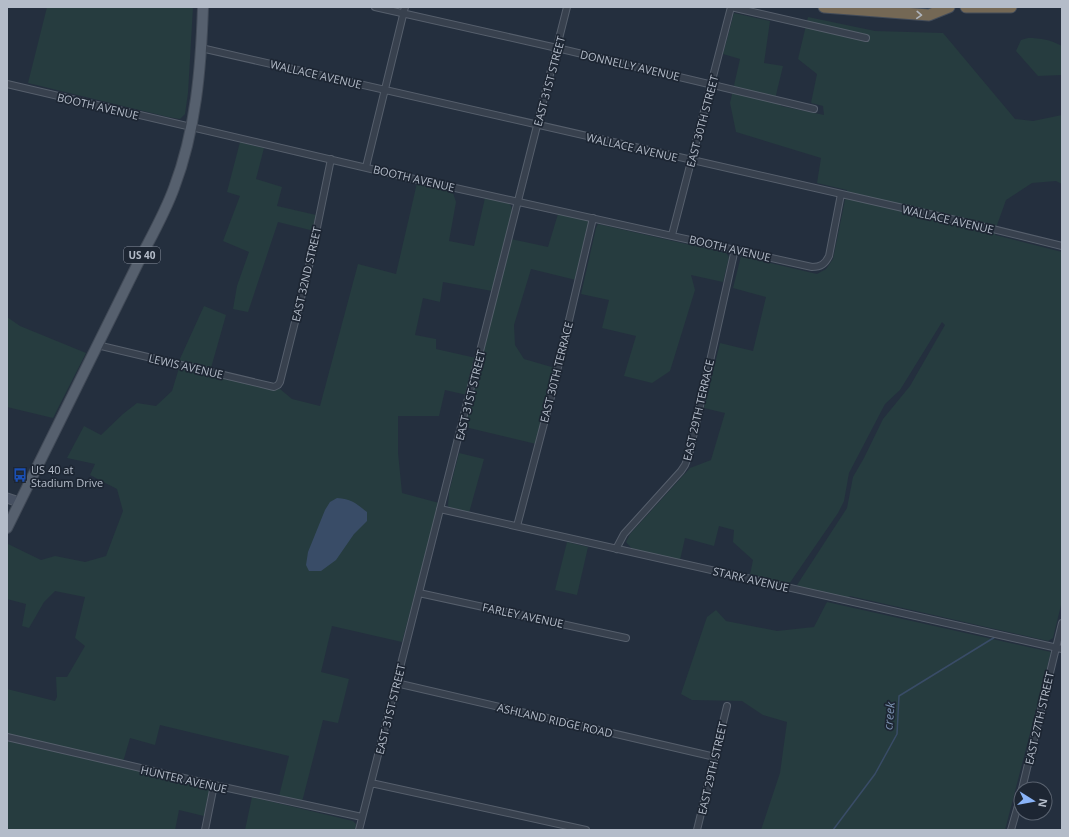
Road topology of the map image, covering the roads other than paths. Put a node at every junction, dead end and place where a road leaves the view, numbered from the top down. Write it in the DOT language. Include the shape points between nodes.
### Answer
graph roads {
  1 [pos="203,7"];
  2 [pos="375,7"];
  3 [pos="567,7"];
  4 [pos="731,7"];
  5 [pos="824,7"];
  6 [pos="949,7"];
  7 [pos="966,7"];
  8 [pos="1011,7"];
  9 [pos="404,10"];
  10 [pos="866,38"];
  11 [pos="201,48"];
  12 [pos="557,48"];
  13 [pos="7,84"];
  14 [pos="712,85"];
  15 [pos="385,90"];
  16 [pos="814,109"];
  17 [pos="537,125"];
  18 [pos="191,127"];
  19 [pos="331,159"];
  20 [pos="691,161"];
  21 [pos="366,167"];
  22 [pos="841,194"];
  23 [pos="518,201"];
  24 [pos="593,218"];
  25 [pos="672,235"];
  26 [pos="1062,246"];
  27 [pos="735,249"];
  28 [pos="97,345"];
  29 [pos="275,386"];
  30 [pos="7,498"];
  31 [pos="19,502"];
  32 [pos="440,509"];
  33 [pos="517,526"];
  34 [pos="7,528"];
  35 [pos="616,549"];
  36 [pos="419,593"];
  37 [pos="1062,623"];
  38 [pos="626,638"];
  39 [pos="1059,649"];
  40 [pos="396,683"];
  41 [pos="727,706"];
  42 [pos="7,737"];
  43 [pos="715,757"];
  44 [pos="1024,781"];
  45 [pos="371,783"];
  46 [pos="214,785"];
  47 [pos="362,817"];
  48 [pos="205,830"];
  49 [pos="359,830"];
  50 [pos="586,830"];
  51 [pos="697,830"];
  1 -- 11 [label="main road, US 40"];
  2 -- 9 [label="street, DONNELLY AVENUE"];
  3 -- 12 [label="street, EAST 31ST STREET"];
  4 -- 10 [label="street"];
  4 -- 14 [label="street, EAST 30TH STREET"];
  5 -- 6 [label="highway, one-way" via="929,15"];
  7 -- 8 [label="highway"];
  9 -- 12 [label="street, DONNELLY AVENUE"];
  9 -- 15 [label="street"];
  11 -- 15 [label="street, WALLACE AVENUE"];
  11 -- 18 [label="main road, US 40"];
  12 -- 14 [label="street, DONNELLY AVENUE"];
  12 -- 17 [label="street, EAST 31ST STREET"];
  13 -- 18 [label="street, BOOTH AVENUE"];
  14 -- 16 [label="street, DONNELLY AVENUE"];
  14 -- 20 [label="street, EAST 30TH STREET"];
  15 -- 17 [label="street, WALLACE AVENUE"];
  15 -- 21 [label="street"];
  17 -- 20 [label="street, WALLACE AVENUE"];
  17 -- 23 [label="street, EAST 31ST STREET"];
  18 -- 19 [label="street, BOOTH AVENUE"];
  18 -- 28 [label="main road, US 40" via="175,185 162,217"];
  19 -- 21 [label="street, BOOTH AVENUE"];
  19 -- 29 [label="street, EAST 32ND STREET" via="280,382"];
  20 -- 22 [label="street, WALLACE AVENUE"];
  20 -- 25 [label="street, EAST 30TH STREET"];
  21 -- 23 [label="street, BOOTH AVENUE"];
  22 -- 26 [label="street, WALLACE AVENUE"];
  22 -- 27 [label="street, BOOTH AVENUE" via="829,256 822,265 812,267"];
  23 -- 24 [label="street, BOOTH AVENUE"];
  23 -- 32 [label="street, EAST 31ST STREET"];
  24 -- 25 [label="street, BOOTH AVENUE"];
  24 -- 33 [label="street, EAST 30TH TERRACE" via="551,397"];
  25 -- 27 [label="street, BOOTH AVENUE"];
  27 -- 35 [label="street, EAST 29TH TERRACE" via="689,455 681,471 624,534"];
  28 -- 29 [label="street, LEWIS AVENUE"];
  28 -- 31 [label="main road, US 40"];
  30 -- 31 [label="main road"];
  31 -- 34 [label="main road, US 40"];
  32 -- 33 [label="street, STARK AVENUE"];
  32 -- 36 [label="street, EAST 31ST STREET"];
  33 -- 35 [label="street, STARK AVENUE"];
  35 -- 39 [label="street, STARK AVENUE"];
  36 -- 38 [label="street, FARLEY AVENUE"];
  36 -- 40 [label="street, EAST 31ST STREET"];
  37 -- 39 [label="street, EAST 27TH STREET"];
  39 -- 44 [label="street, EAST 27TH STREET"];
  40 -- 43 [label="street, ASHLAND RIDGE ROAD"];
  40 -- 45 [label="street, EAST 31ST STREET"];
  41 -- 43 [label="street, EAST 29TH STREET"];
  42 -- 46 [label="street, HUNTER AVENUE"];
  43 -- 51 [label="street, EAST 29TH STREET"];
  45 -- 47 [label="street, EAST 31ST STREET"];
  45 -- 50 [label="street"];
  46 -- 47 [label="street, HUNTER AVENUE"];
  46 -- 48 [label="street"];
  47 -- 49 [label="street, EAST 31ST STREET"];
}
